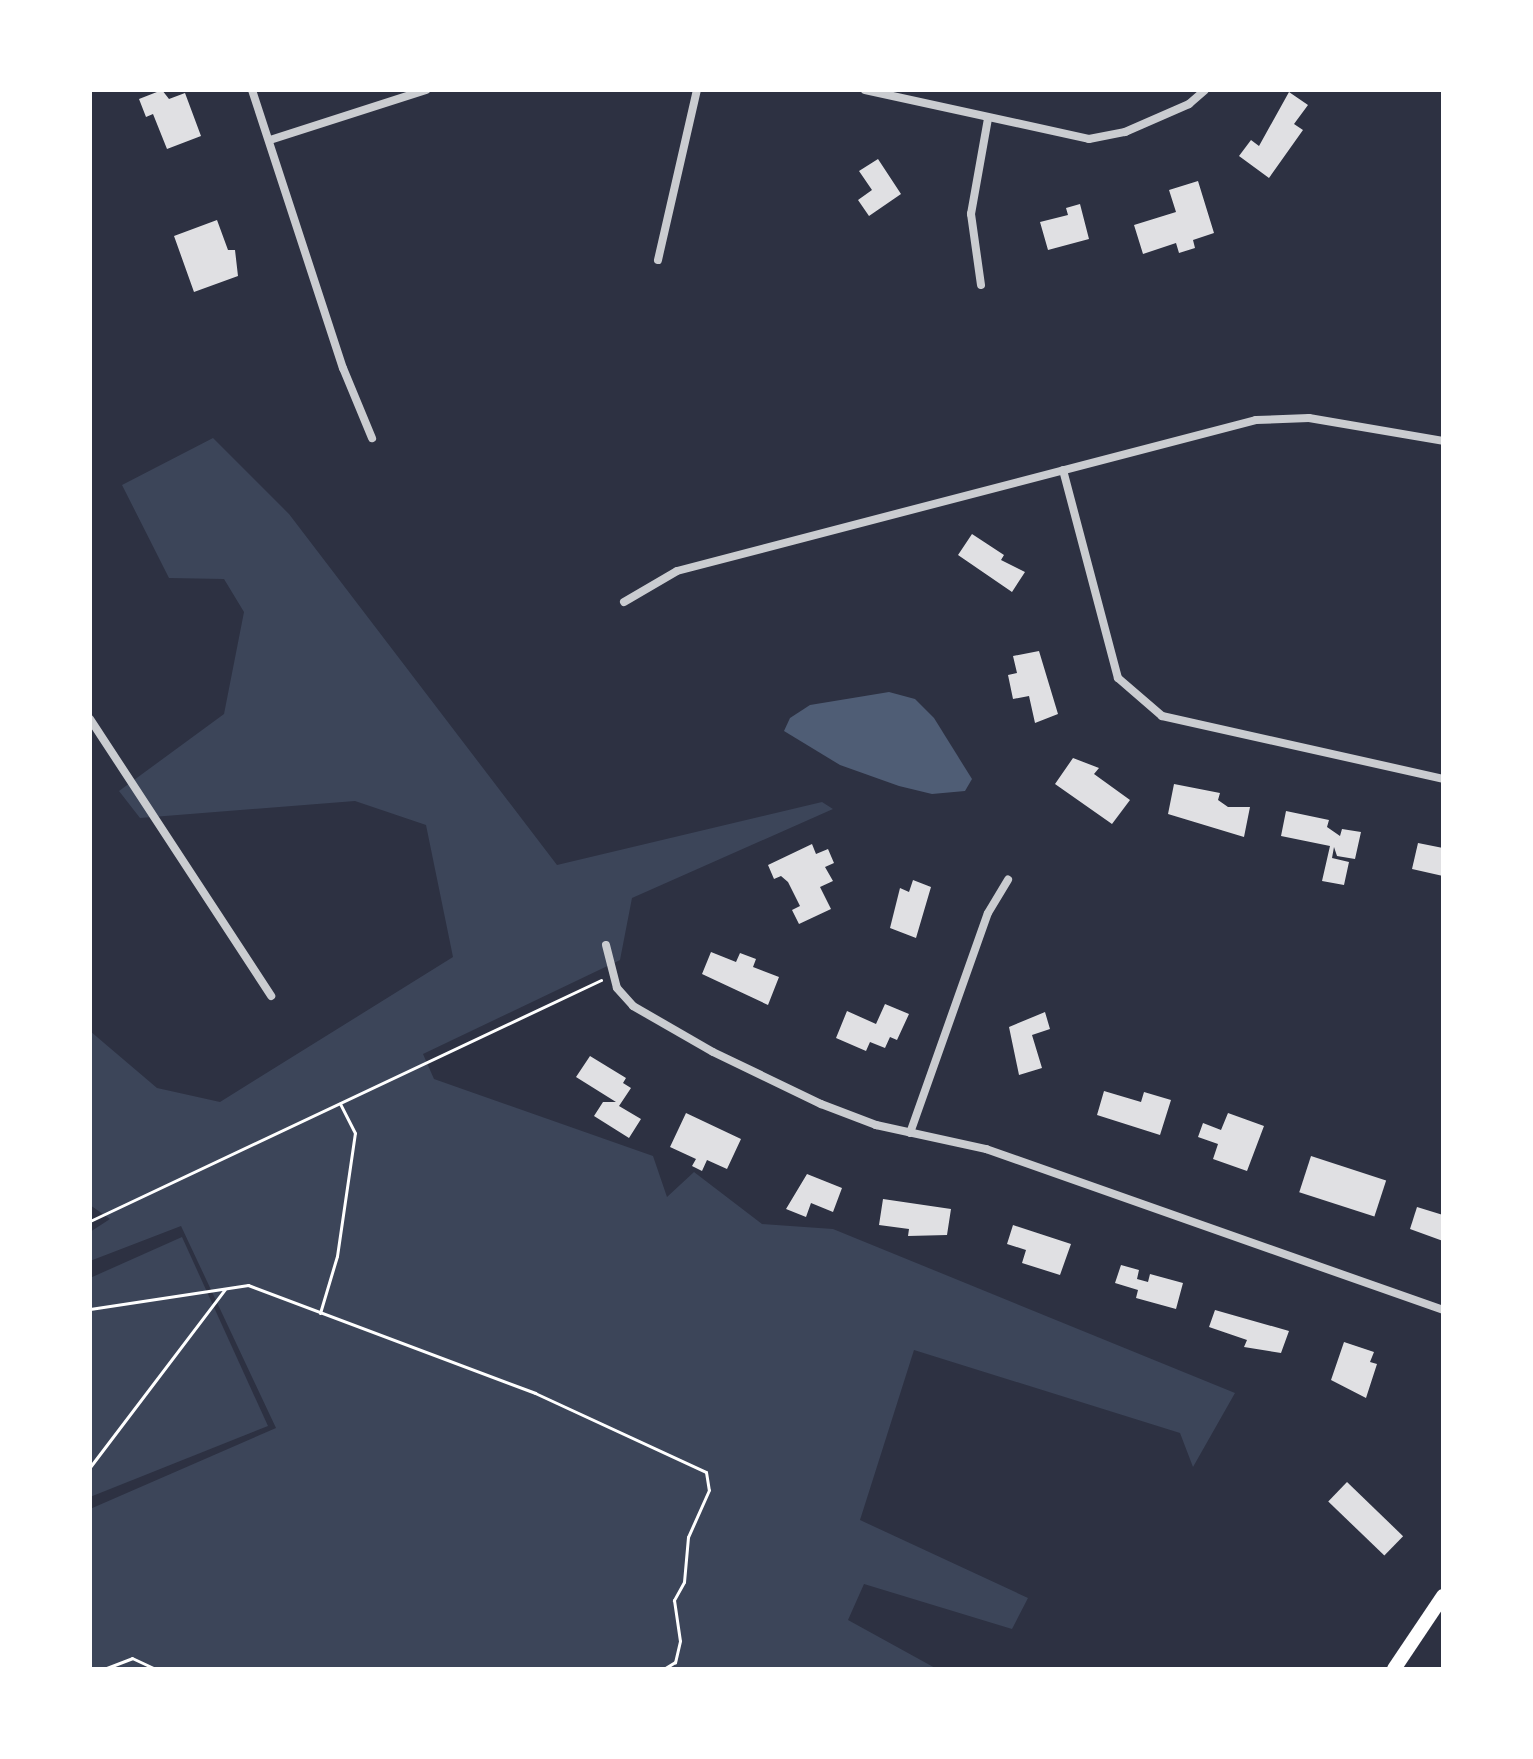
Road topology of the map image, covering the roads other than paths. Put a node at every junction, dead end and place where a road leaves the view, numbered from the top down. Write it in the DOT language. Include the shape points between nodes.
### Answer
graph roads {
  1 [pos="252,90"];
  2 [pos="426,90"];
  3 [pos="697,90"];
  4 [pos="865,90"];
  5 [pos="1205,90"];
  6 [pos="988,119"];
  7 [pos="270,140"];
  8 [pos="658,260"];
  9 [pos="981,285"];
  10 [pos="372,438"];
  11 [pos="1443,441"];
  12 [pos="1063,470"];
  13 [pos="624,602"];
  14 [pos="90,719"];
  15 [pos="1443,779"];
  16 [pos="1008,880"];
  17 [pos="606,945"];
  18 [pos="271,996"];
  19 [pos="910,1133"];
  20 [pos="1443,1310"];
  21 [pos="1443,1596"];
  22 [pos="1394,1669"];
  1 -- 7 [label="street"];
  2 -- 7 [label="street"];
  3 -- 8 [label="street"];
  4 -- 6 [label="street"];
  5 -- 6 [label="street" via="1189,104 1125,132 1089,139"];
  6 -- 9 [label="street" via="971,214"];
  7 -- 10 [label="street" via="343,368"];
  11 -- 12 [label="street" via="1309,418 1256,420"];
  12 -- 13 [label="street" via="677,571"];
  12 -- 15 [label="street" via="1118,678 1162,716"];
  14 -- 18 [label="street"];
  16 -- 19 [label="street" via="988,913"];
  17 -- 19 [label="street" via="612,974 633,1006 821,1104"];
  19 -- 20 [label="street" via="986,1149"];
  21 -- 22 [label="main road"];
}
